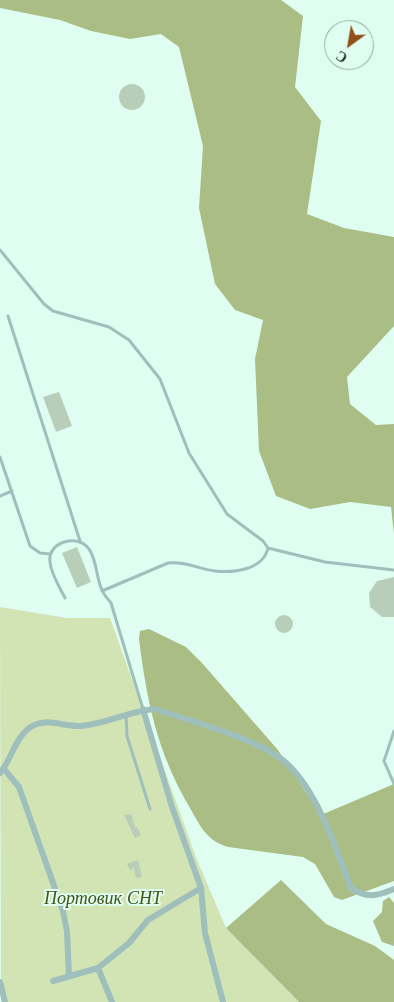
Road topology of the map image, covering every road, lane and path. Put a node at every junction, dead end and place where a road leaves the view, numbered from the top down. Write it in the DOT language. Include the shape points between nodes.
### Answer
graph roads {
  1 [pos="0,250"];
  2 [pos="8,316"];
  3 [pos="0,457"];
  4 [pos="12,492"];
  5 [pos="0,496"];
  6 [pos="80,541"];
  7 [pos="268,548"];
  8 [pos="50,554"];
  9 [pos="394,570"];
  10 [pos="102,590"];
  11 [pos="65,598"];
  12 [pos="143,709"];
  13 [pos="126,715"];
  14 [pos="394,731"];
  15 [pos="2,771"];
  16 [pos="394,784"];
  17 [pos="150,808"];
  18 [pos="201,888"];
  19 [pos="394,889"];
  20 [pos="98,968"];
  21 [pos="69,976"];
  22 [pos="53,981"];
  23 [pos="0,982"];
  24 [pos="5,1002"];
  25 [pos="112,1002"];
  26 [pos="223,1002"];
  1 -- 7 [label="lane" via="53,311 109,327 129,340 160,378 190,453 227,514"];
  2 -- 6 [label="lane"];
  3 -- 4 [label="lane"];
  4 -- 5 [label="lane"];
  4 -- 8 [label="lane" via="30,546"];
  6 -- 8 [label="lane" via="68,540 58,544"];
  6 -- 10 [label="lane" via="89,549"];
  7 -- 9 [label="lane" via="325,562"];
  7 -- 10 [label="lane" via="260,562 246,570 214,571 179,562"];
  8 -- 11 [label="lane" via="50,563"];
  10 -- 12 [label="lane" via="111,604"];
  12 -- 13 [label="street"];
  12 -- 18 [label="street" via="172,807"];
  12 -- 19 [label="street" via="156,708 280,757 290,766 316,805 351,888 370,897"];
  13 -- 15 [label="street" via="84,726 42,722 30,727 21,736"];
  13 -- 17 [label="lane" via="127,736"];
  14 -- 16 [label="lane" via="384,761"];
  15 -- 21 [label="street" via="19,787 63,911"];
  18 -- 20 [label="street" via="148,920 129,943"];
  18 -- 26 [label="street" via="205,933"];
  20 -- 21 [label="street"];
  20 -- 25 [label="street"];
  21 -- 22 [label="street"];
  23 -- 24 [label="street"];
}
